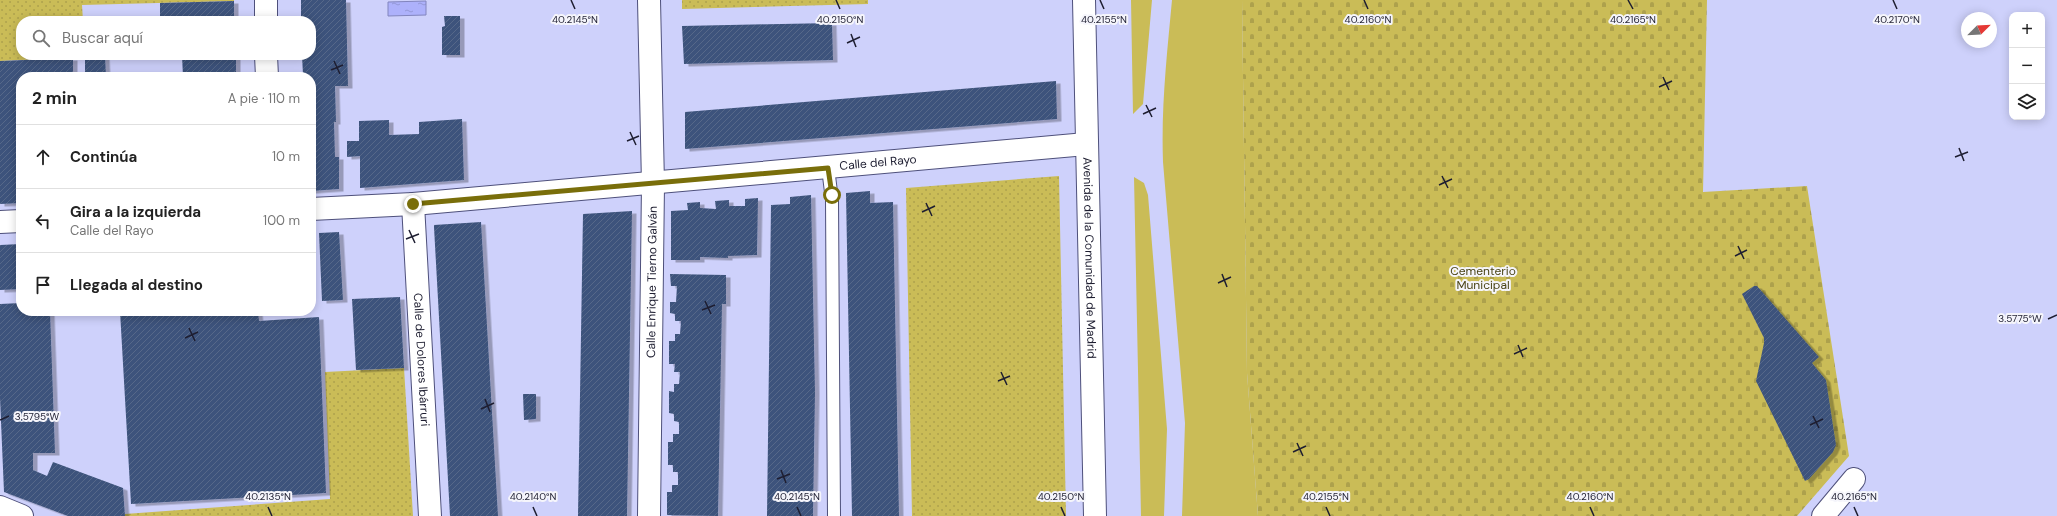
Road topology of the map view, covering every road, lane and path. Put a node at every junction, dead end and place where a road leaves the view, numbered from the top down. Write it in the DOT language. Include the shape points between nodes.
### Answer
graph roads {
  1 [pos="266,0"];
  2 [pos="649,0"];
  3 [pos="1084,0"];
  4 [pos="266,16"];
  5 [pos="266,60"];
  6 [pos="267,72"];
  7 [pos="1086,144"];
  8 [pos="828,168"];
  9 [pos="653,184"];
  10 [pos="413,204"];
  11 [pos="316,209"];
  12 [pos="16,221"];
  13 [pos="0,222"];
  14 [pos="1854,479"];
  15 [pos="0,507"];
  16 [pos="22,516"];
  17 [pos="430,516"];
  18 [pos="649,516"];
  19 [pos="834,516"];
  20 [pos="1095,516"];
  21 [pos="1823,516"];
  1 -- 4 [label="street"];
  2 -- 9 [label="street, Calle Enrique Tierno Galván"];
  3 -- 7 [label="street, Avenida de la Comunidad de Madrid"];
  5 -- 6 [label="street"];
  7 -- 8 [label="street, Calle del Rayo"];
  7 -- 20 [label="street, Avenida de la Comunidad de Madrid"];
  8 -- 9 [label="street, Calle del Rayo"];
  8 -- 19 [label="lane" via="832,200"];
  9 -- 10 [label="street, Calle del Rayo"];
  9 -- 18 [label="street, Calle Enrique Tierno Galván"];
  10 -- 11 [label="street, Calle del Rayo"];
  10 -- 17 [label="street, Calle de Dolores Ibárruri"];
  12 -- 13 [label="street"];
  14 -- 21 [label="street"];
  15 -- 16 [label="street"];
}
